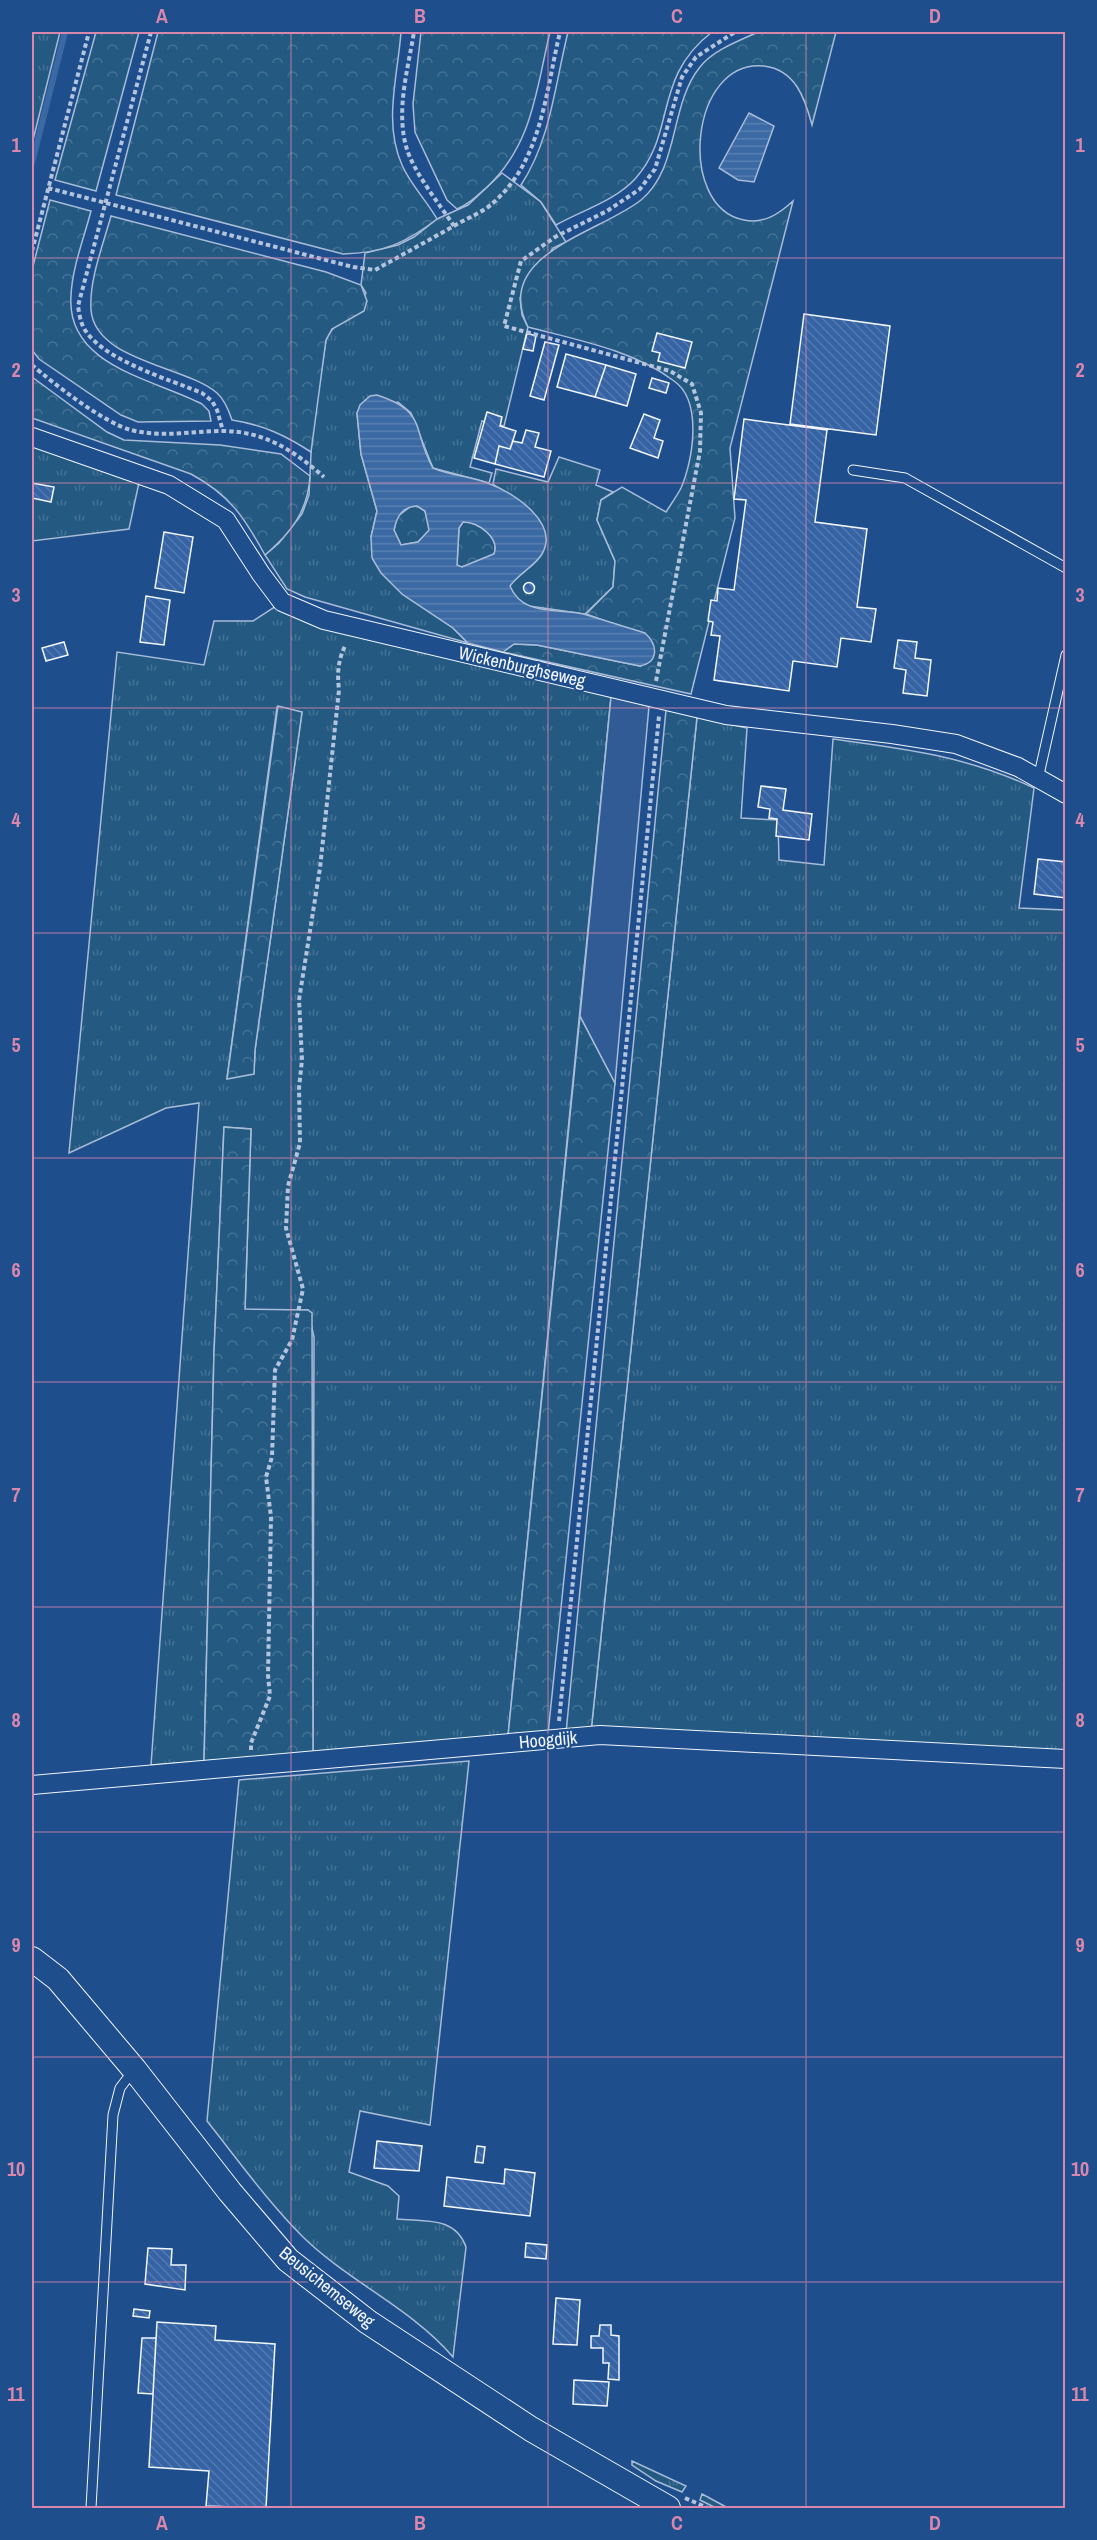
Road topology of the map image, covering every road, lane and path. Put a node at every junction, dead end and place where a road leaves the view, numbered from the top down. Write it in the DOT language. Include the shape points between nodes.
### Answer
graph roads {
  1 [pos="88,32"];
  2 [pos="151,32"];
  3 [pos="414,32"];
  4 [pos="560,32"];
  5 [pos="735,32"];
  6 [pos="48,188"];
  7 [pos="106,203"];
  8 [pos="454,226"];
  9 [pos="32,251"];
  10 [pos="32,365"];
  11 [pos="223,431"];
  12 [pos="32,437"];
  13 [pos="853,470"];
  14 [pos="324,477"];
  15 [pos="1065,568"];
  16 [pos="349,626"];
  17 [pos="1065,655"];
  18 [pos="656,699"];
  19 [pos="1038,779"];
  20 [pos="1065,794"];
  21 [pos="557,1741"];
  22 [pos="1065,1759"];
  23 [pos="252,1766"];
  24 [pos="32,1785"];
  25 [pos="32,1959"];
  26 [pos="134,2069"];
  27 [pos="672,2501"];
  28 [pos="91,2508"];
  29 [pos="708,2508"];
  1 -- 6 [label="path"];
  2 -- 7 [label="path"];
  3 -- 8 [label="path" via="402,107 406,147"];
  4 -- 8 [label="path" via="533,146 520,175 493,204"];
  5 -- 18 [label="path" via="696,57 682,77 655,169 640,189 555,237 522,261 504,326 670,371 692,384 701,413 700,450"];
  6 -- 7 [label="path"];
  6 -- 9 [label="path"];
  7 -- 8 [label="path" via="375,270"];
  7 -- 11 [label="path" via="78,306 82,326 112,354 207,397 217,410"];
  10 -- 11 [label="path" via="90,408 129,430 171,436"];
  11 -- 14 [label="path" via="252,434 294,451"];
  12 -- 16 [label="street, Wickenburghseweg" via="169,485 226,520 282,602"];
  13 -- 15 [label="lane" via="905,478"];
  16 -- 18 [label="street, Wickenburghseweg"];
  16 -- 23 [label="path" via="337,674 339,690 320,868 298,1000 302,1060 300,1143 288,1186 286,1228 303,1289 292,1340 275,1370 272,1457 266,1477 271,1517 270,1696 251,1743"];
  17 -- 19 [label="lane"];
  18 -- 19 [label="street, Wickenburghseweg" via="726,715 956,744 1018,767"];
  18 -- 21 [label="path"];
  19 -- 20 [label="street, Wickenburghseweg"];
  21 -- 22 [label="street, Hoogdijk" via="600,1735"];
  21 -- 23 [label="street, Hoogdijk"];
  23 -- 24 [label="street, Hoogdijk"];
  25 -- 26 [label="street, Beusichemseweg" via="58,1979"];
  26 -- 27 [label="street, Beusichemseweg" via="288,2260 377,2329 531,2429"];
  26 -- 28 [label="lane" via="120,2088 112,2115"];
  27 -- 29 [label="path"];
}
